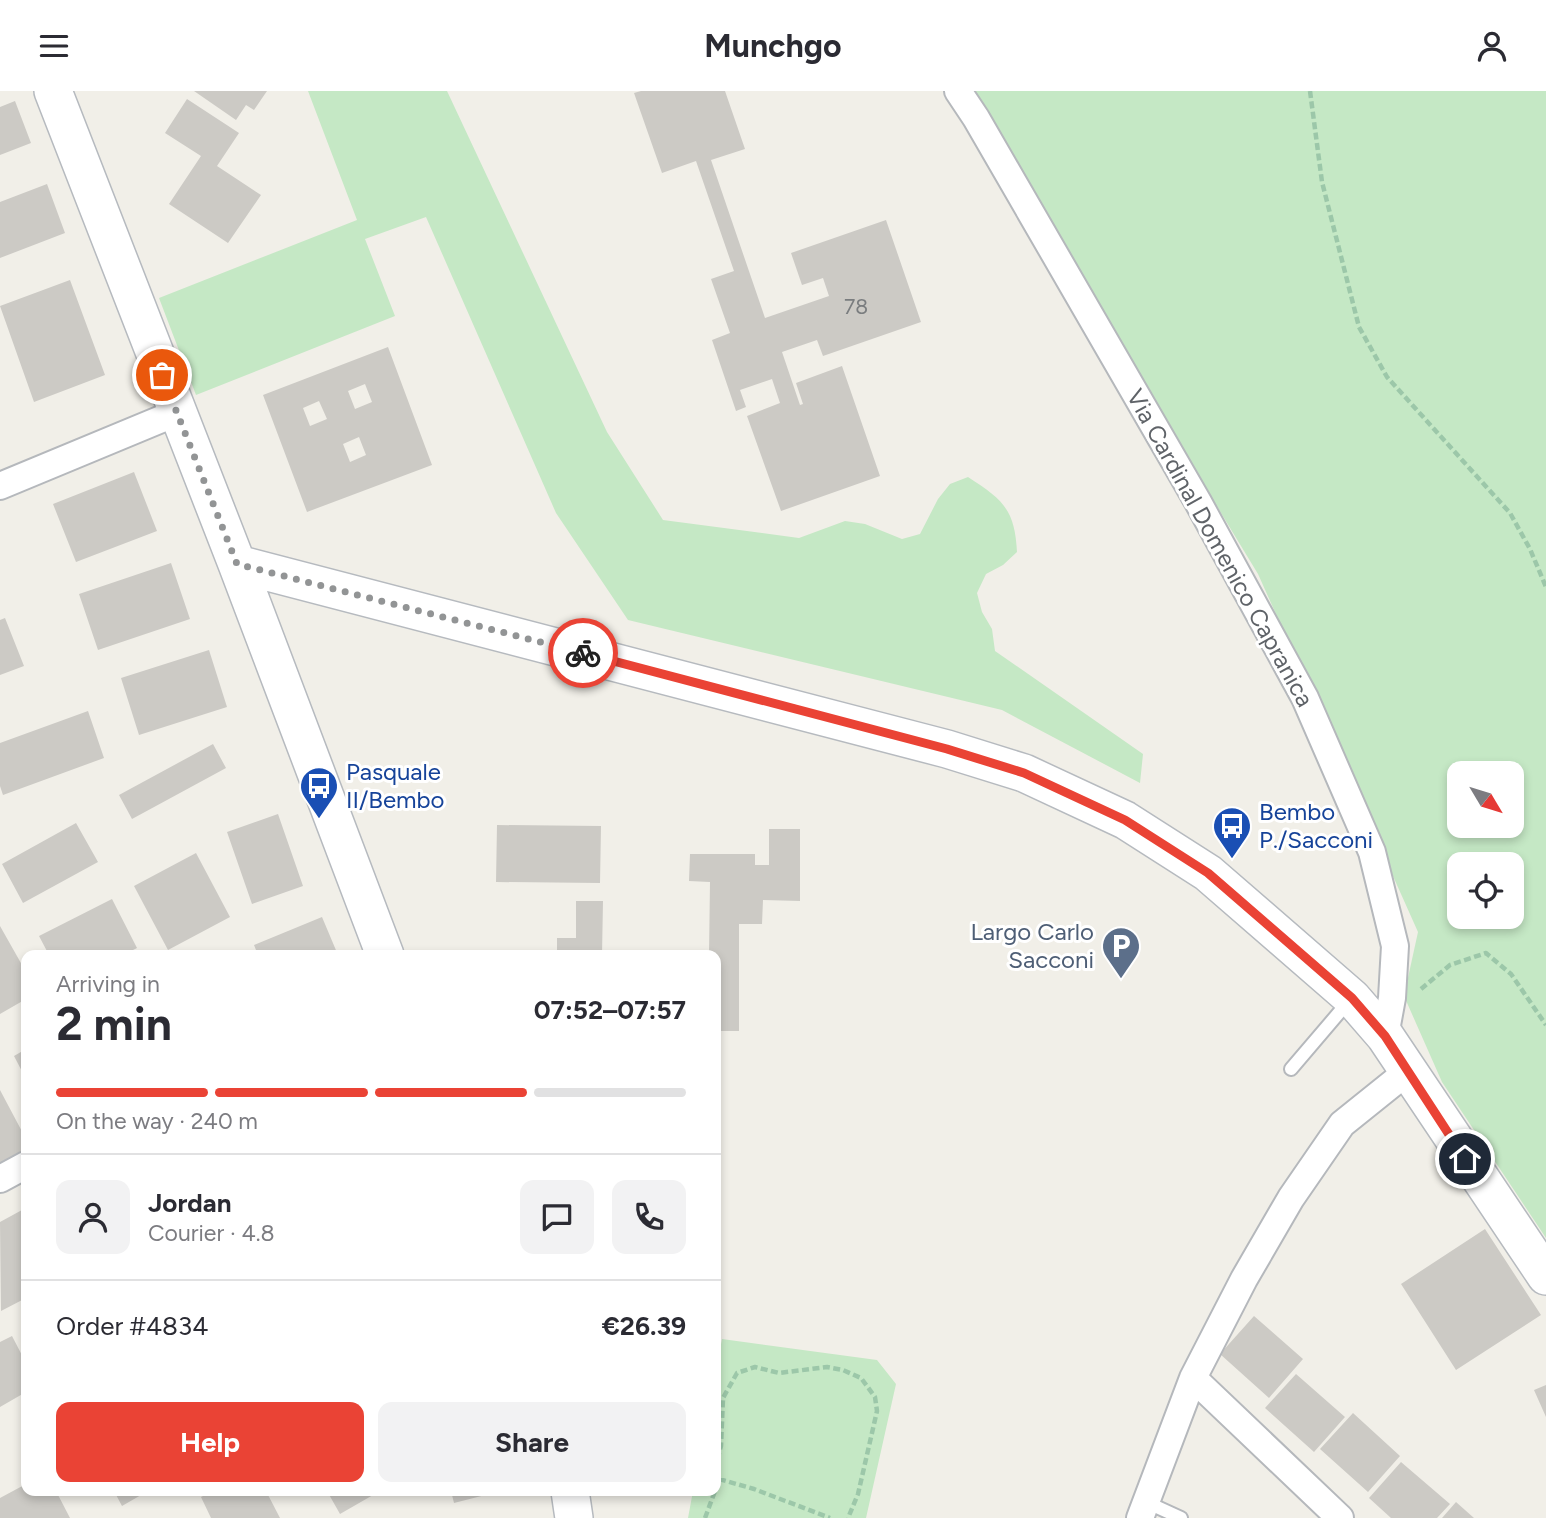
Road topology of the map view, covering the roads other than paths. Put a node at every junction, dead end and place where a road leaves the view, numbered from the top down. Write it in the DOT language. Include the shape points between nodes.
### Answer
graph roads {
  1 [pos="53,91"];
  2 [pos="958,91"];
  3 [pos="176,413"];
  4 [pos="0,486"];
  5 [pos="237,564"];
  6 [pos="382,950"];
  7 [pos="1352,998"];
  8 [pos="1385,1036"];
  9 [pos="1291,1069"];
  10 [pos="1408,1071"];
  11 [pos="21,1168"];
  12 [pos="0,1179"];
  13 [pos="1546,1276"];
  14 [pos="1193,1378"];
  15 [pos="571,1496"];
  16 [pos="1143,1510"];
  17 [pos="574,1518"];
  18 [pos="1181,1518"];
  19 [pos="1340,1518"];
  1 -- 3 [label="street"];
  2 -- 8 [label="street, Via Cardinal Domenico Capranica" via="1198,502 1305,698 1372,852 1395,946"];
  3 -- 4 [label="street"];
  3 -- 5 [label="street"];
  5 -- 6 [label="street"];
  5 -- 7 [label="street" via="934,745 1024,773 1125,820 1208,873"];
  7 -- 8 [label="street"];
  7 -- 9 [label="lane"];
  8 -- 10 [label="street"];
  10 -- 13 [label="street"];
  10 -- 14 [label="street" via="1342,1124 1291,1198"];
  11 -- 12 [label="street"];
  14 -- 16 [label="street"];
  14 -- 19 [label="street"];
  15 -- 17 [label="street"];
  16 -- 18 [label="lane"];
}
